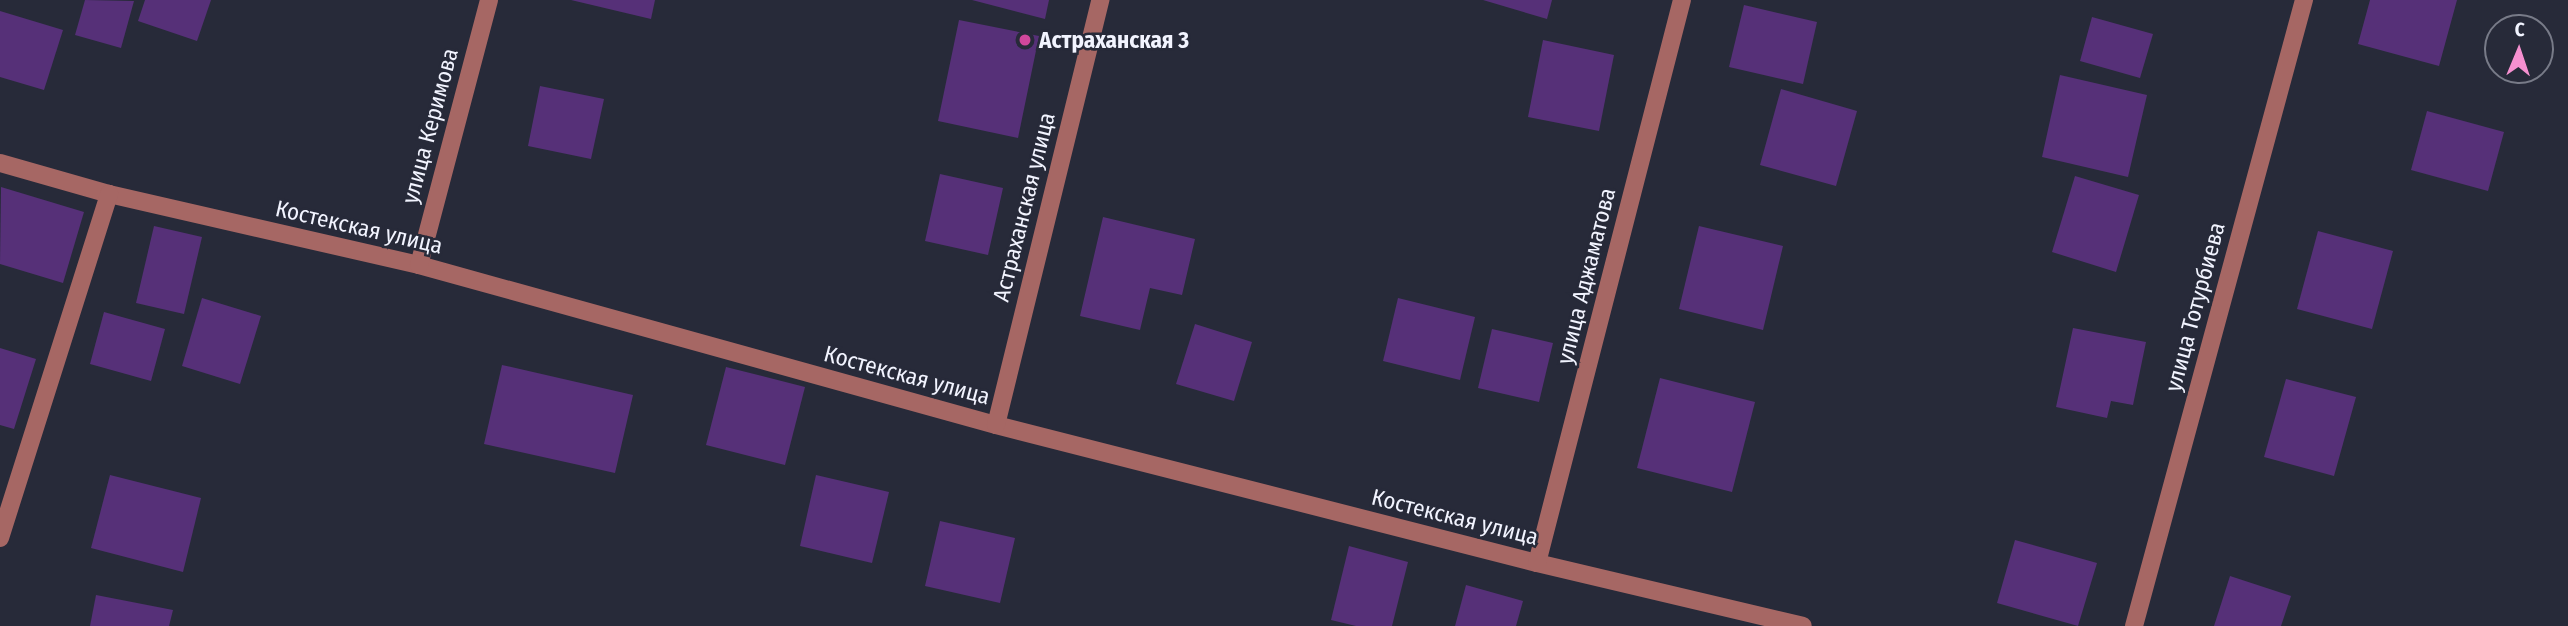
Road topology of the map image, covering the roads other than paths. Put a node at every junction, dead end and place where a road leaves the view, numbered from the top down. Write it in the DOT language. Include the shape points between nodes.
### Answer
graph roads {
  1 [pos="489,0"];
  2 [pos="1100,0"];
  3 [pos="1682,0"];
  4 [pos="2304,0"];
  5 [pos="0,163"];
  6 [pos="109,194"];
  7 [pos="419,265"];
  8 [pos="996,425"];
  9 [pos="0,538"];
  10 [pos="1537,564"];
  11 [pos="1803,626"];
  12 [pos="2134,626"];
  1 -- 7 [label="street, улица Керимова"];
  2 -- 8 [label="street, Астраханская улица"];
  3 -- 10 [label="street, улица Аджаматова"];
  4 -- 12 [label="street, улица Тотурбиева"];
  5 -- 6 [label="street, Костекская улица"];
  6 -- 7 [label="street, Костекская улица"];
  6 -- 9 [label="street"];
  7 -- 8 [label="street, Костекская улица"];
  8 -- 10 [label="street, Костекская улица"];
  10 -- 11 [label="street, Костекская улица"];
}
